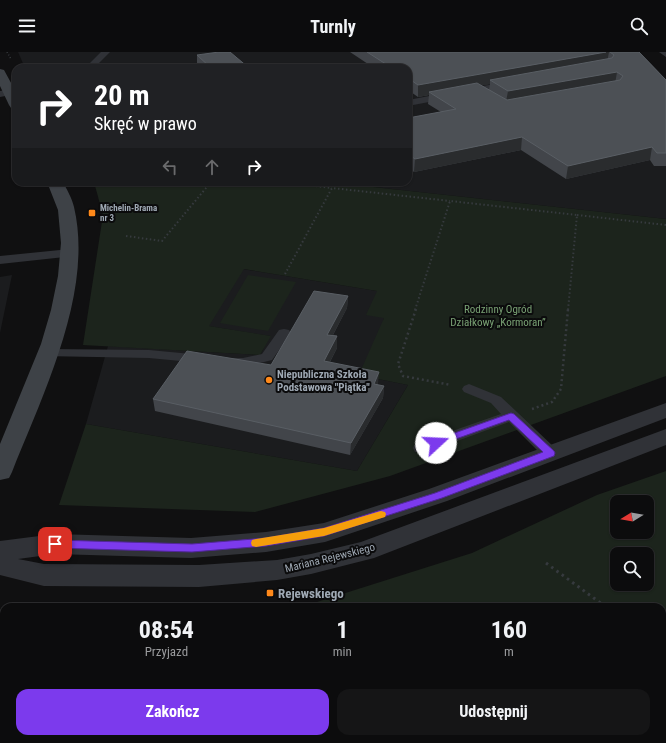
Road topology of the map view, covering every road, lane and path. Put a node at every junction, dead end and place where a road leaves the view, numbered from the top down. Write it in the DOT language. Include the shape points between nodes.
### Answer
graph roads {
  1 [pos="106,52"];
  2 [pos="663,52"];
  3 [pos="666,55"];
  4 [pos="93,64"];
  5 [pos="0,73"];
  6 [pos="523,82"];
  7 [pos="477,90"];
  8 [pos="9,93"];
  9 [pos="488,97"];
  10 [pos="412,102"];
  11 [pos="57,186"];
  12 [pos="208,186"];
  13 [pos="315,186"];
  14 [pos="332,188"];
  15 [pos="450,201"];
  16 [pos="577,215"];
  17 [pos="666,225"];
  18 [pos="126,236"];
  19 [pos="70,253"];
  20 [pos="0,260"];
  21 [pos="285,274"];
  22 [pos="284,333"];
  23 [pos="48,353"];
  24 [pos="469,389"];
  25 [pos="666,410"];
  26 [pos="511,416"];
  27 [pos="666,437"];
  28 [pos="421,448"];
  29 [pos="550,453"];
  30 [pos="0,472"];
  31 [pos="0,551"];
  32 [pos="546,563"];
  33 [pos="0,565"];
  34 [pos="601,603"];
  1 -- 4 [label="lane"];
  2 -- 3 [label="lane"];
  5 -- 8 [label="street"];
  6 -- 7 [label="lane"];
  7 -- 9 [label="lane"];
  7 -- 10 [label="lane"];
  11 -- 19 [label="street" via="66,209"];
  12 -- 18 [label="path" via="162,241"];
  13 -- 14 [label="path"];
  14 -- 15 [label="path"];
  14 -- 21 [label="path"];
  15 -- 16 [label="path"];
  15 -- 24 [label="path" via="398,364 403,376"];
  16 -- 17 [label="path"];
  16 -- 26 [label="path" via="561,389 552,402"];
  19 -- 20 [label="lane"];
  19 -- 23 [label="street" via="66,286"];
  22 -- 23 [label="lane" via="267,357 243,362 149,354"];
  23 -- 30 [label="street"];
  24 -- 26 [label="lane" via="496,400"];
  25 -- 29 [label="street"];
  26 -- 28 [label="lane"];
  26 -- 29 [label="lane"];
  27 -- 33 [label="street, Mariana Rejewskiego" via="364,551 283,569 199,576 44,575"];
  29 -- 31 [label="street" via="438,496 324,532 266,542 192,548 55,544"];
  32 -- 34 [label="path"];
}
